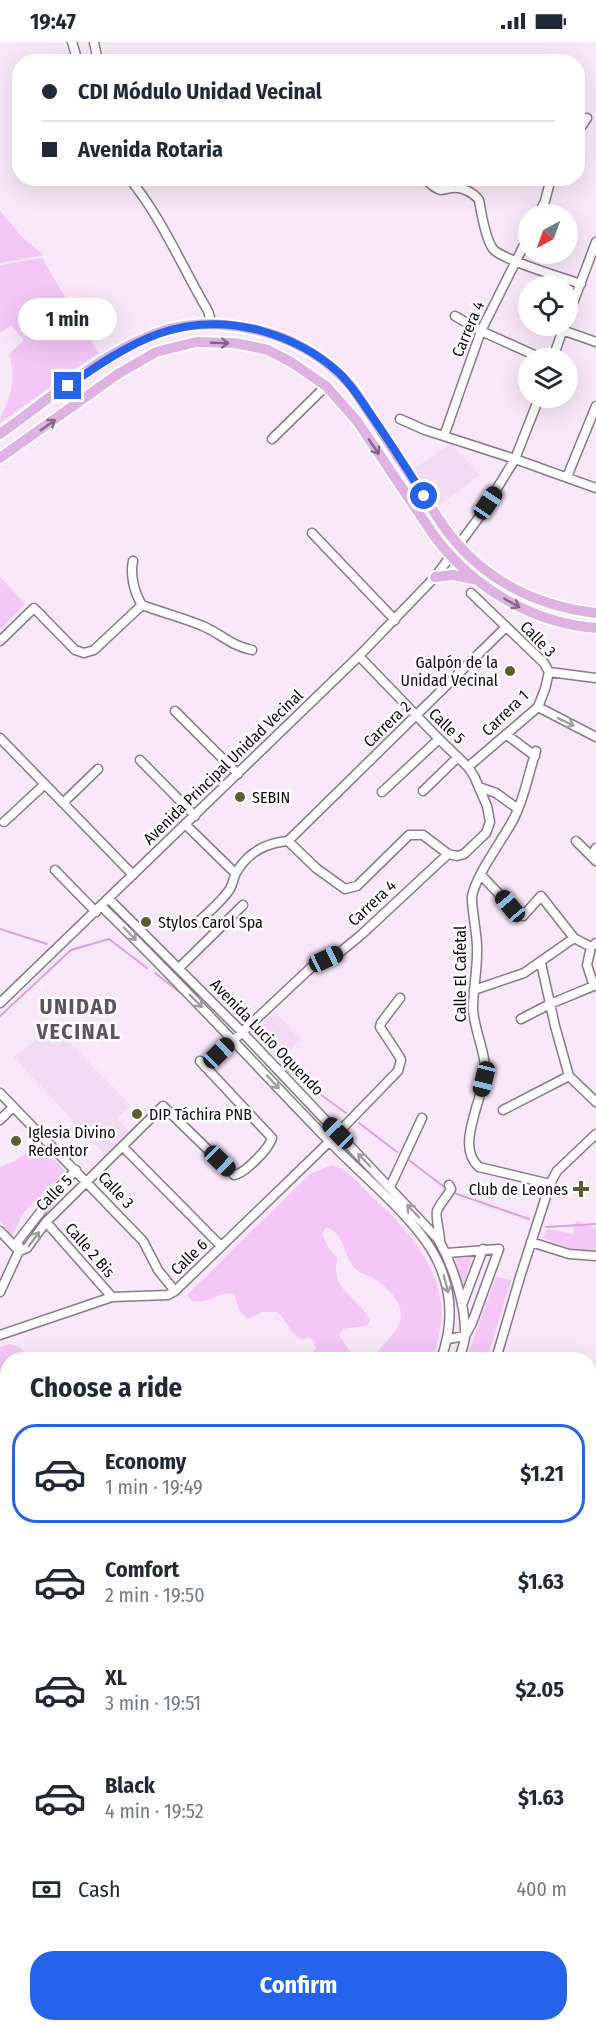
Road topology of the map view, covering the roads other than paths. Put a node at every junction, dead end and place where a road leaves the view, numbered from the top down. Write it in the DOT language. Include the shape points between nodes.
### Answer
graph roads {
  1 [pos="587,118"];
  2 [pos="585,121"];
  3 [pos="135,186"];
  4 [pos="433,186"];
  5 [pos="548,186"];
  6 [pos="542,204"];
  7 [pos="596,242"];
  8 [pos="518,257"];
  9 [pos="516,261"];
  10 [pos="581,284"];
  11 [pos="578,292"];
  12 [pos="455,316"];
  13 [pos="212,324"];
  14 [pos="481,331"];
  15 [pos="578,334"];
  16 [pos="596,342"];
  17 [pos="519,348"];
  18 [pos="326,386"];
  19 [pos="596,406"];
  20 [pos="535,408"];
  21 [pos="402,421"];
  22 [pos="0,434"];
  23 [pos="444,436"];
  24 [pos="272,439"];
  25 [pos="0,458"];
  26 [pos="515,459"];
  27 [pos="567,477"];
  28 [pos="596,488"];
  29 [pos="312,533"];
  30 [pos="458,546"];
  31 [pos="449,555"];
  32 [pos="132,561"];
  33 [pos="435,577"];
  34 [pos="479,582"];
  35 [pos="471,593"];
  36 [pos="142,605"];
  37 [pos="596,613"];
  38 [pos="395,620"];
  39 [pos="506,627"];
  40 [pos="596,628"];
  41 [pos="0,641"];
  42 [pos="252,650"];
  43 [pos="359,656"];
  44 [pos="549,672"];
  45 [pos="596,678"];
  46 [pos="538,707"];
  47 [pos="175,711"];
  48 [pos="417,717"];
  49 [pos="507,735"];
  50 [pos="596,737"];
  51 [pos="0,738"];
  52 [pos="439,739"];
  53 [pos="458,757"];
  54 [pos="140,760"];
  55 [pos="468,767"];
  56 [pos="98,769"];
  57 [pos="238,774"];
  58 [pos="45,783"];
  59 [pos="479,786"];
  60 [pos="423,791"];
  61 [pos="382,792"];
  62 [pos="64,802"];
  63 [pos="518,809"];
  64 [pos="195,816"];
  65 [pos="4,822"];
  66 [pos="186,825"];
  67 [pos="288,841"];
  68 [pos="576,841"];
  69 [pos="448,854"];
  70 [pos="594,855"];
  71 [pos="55,870"];
  72 [pos="235,873"];
  73 [pos="133,875"];
  74 [pos="481,875"];
  75 [pos="109,899"];
  76 [pos="243,905"];
  77 [pos="99,909"];
  78 [pos="197,923"];
  79 [pos="574,938"];
  80 [pos="593,945"];
  81 [pos="541,963"];
  82 [pos="179,968"];
  83 [pos="595,986"];
  84 [pos="474,990"];
  85 [pos="400,998"];
  86 [pos="0,1003"];
  87 [pos="550,1004"];
  88 [pos="521,1019"];
  89 [pos="242,1032"];
  90 [pos="233,1040"];
  91 [pos="569,1076"];
  92 [pos="0,1093"];
  93 [pos="596,1102"];
  94 [pos="14,1107"];
  95 [pos="503,1110"];
  96 [pos="422,1118"];
  97 [pos="0,1120"];
  98 [pos="338,1133"];
  99 [pos="596,1134"];
  100 [pos="329,1142"];
  101 [pos="123,1147"];
  102 [pos="76,1170"];
  103 [pos="87,1182"];
  104 [pos="550,1184"];
  105 [pos="449,1185"];
  106 [pos="390,1187"];
  107 [pos="46,1222"];
  108 [pos="0,1231"];
  109 [pos="440,1241"];
  110 [pos="531,1242"];
  111 [pos="221,1246"];
  112 [pos="483,1249"];
  113 [pos="19,1251"];
  114 [pos="447,1253"];
  115 [pos="596,1256"];
  116 [pos="175,1291"];
  117 [pos="0,1292"];
  118 [pos="111,1297"];
  119 [pos="462,1305"];
  120 [pos="450,1315"];
  121 [pos="0,1335"];
  122 [pos="465,1336"];
  123 [pos="448,1339"];
  124 [pos="443,1352"];
  125 [pos="461,1352"];
  126 [pos="498,1352"];
  1 -- 2 [label="street"];
  3 -- 13 [label="street"];
  4 -- 9 [label="street" via="466,190 476,196 493,249"];
  5 -- 6 [label="street"];
  7 -- 10 [label="street"];
  8 -- 9 [label="street, Carrera 4"];
  9 -- 10 [label="street"];
  9 -- 14 [label="street, Carrera 4"];
  10 -- 11 [label="street"];
  12 -- 14 [label="street"];
  13 -- 22 [label="main road" via="176,327 128,346"];
  13 -- 30 [label="main road" via="235,325 296,342 337,371 352,387"];
  14 -- 17 [label="street"];
  14 -- 23 [label="street, Carrera 4"];
  15 -- 16 [label="street"];
  18 -- 24 [label="street"];
  25 -- 18 [label="main road, one-way" via="139,360 177,346 214,342 268,350"];
  18 -- 31 [label="main road, one-way" via="357,421"];
  19 -- 27 [label="street"];
  20 -- 26 [label="street, Avenida Principal Unidad Vecinal"];
  21 -- 23 [label="street"];
  23 -- 26 [label="street"];
  26 -- 27 [label="street"];
  26 -- 30 [label="street, Avenida Principal Unidad Vecinal"];
  27 -- 28 [label="street"];
  29 -- 38 [label="street"];
  30 -- 31 [label="street, Avenida Principal Unidad Vecinal"];
  30 -- 37 [label="main road" via="489,574 542,602"];
  31 -- 33 [label="street, Avenida Principal Unidad Vecinal"];
  31 -- 34 [label="main road"];
  32 -- 36 [label="street" via="133,579"];
  33 -- 34 [label="main road" via="453,575"];
  33 -- 38 [label="street, Avenida Principal Unidad Vecinal"];
  34 -- 40 [label="main road, one-way" via="539,616"];
  35 -- 39 [label="street, Calle 3"];
  36 -- 41 [label="street" via="94,650 84,653 75,650 34,608"];
  36 -- 42 [label="street" via="184,618 219,634 227,642"];
  38 -- 43 [label="street, Avenida Principal Unidad Vecinal"];
  39 -- 44 [label="street, Calle 3"];
  39 -- 48 [label="street, Carrera 2"];
  43 -- 48 [label="street, Calle 5"];
  43 -- 57 [label="street, Avenida Principal Unidad Vecinal"];
  44 -- 45 [label="street, Calle 3"];
  44 -- 46 [label="street, Carrera 1"];
  46 -- 49 [label="street, Carrera 1"];
  46 -- 50 [label="street, one-way"];
  47 -- 57 [label="street"];
  48 -- 52 [label="street, Calle 5"];
  48 -- 67 [label="street, Carrera 2"];
  49 -- 55 [label="street, Carrera 1"];
  49 -- 63 [label="street, Calle El Cafetal" via="536,753"];
  51 -- 58 [label="street"];
  52 -- 53 [label="street, Calle 5"];
  52 -- 61 [label="street"];
  53 -- 55 [label="street, Calle 5"];
  53 -- 60 [label="street"];
  54 -- 64 [label="street"];
  55 -- 59 [label="street, Calle 5"];
  56 -- 62 [label="street"];
  57 -- 64 [label="street, Avenida Principal Unidad Vecinal"];
  58 -- 62 [label="street"];
  58 -- 65 [label="street"];
  59 -- 63 [label="street"];
  59 -- 69 [label="street, Carrera 4" via="490,822 486,833 464,854"];
  62 -- 73 [label="street"];
  63 -- 74 [label="street, Calle El Cafetal"];
  64 -- 66 [label="street, Avenida Principal Unidad Vecinal"];
  66 -- 72 [label="street"];
  66 -- 73 [label="street, Avenida Principal Unidad Vecinal"];
  67 -- 69 [label="street" via="345,889 357,886 409,835 423,834"];
  67 -- 72 [label="street" via="267,844 249,855"];
  68 -- 70 [label="street"];
  69 -- 89 [label="street, Carrera 4" via="339,953 318,961"];
  71 -- 77 [label="street, Avenida Lucio Oquendo"];
  72 -- 78 [label="street" via="225,894"];
  73 -- 75 [label="street, Avenida Principal Unidad Vecinal"];
  74 -- 79 [label="street" via="518,915 523,916 541,896"];
  74 -- 84 [label="street, Calle El Cafetal" via="472,897 477,947"];
  75 -- 77 [label="street, Avenida Principal Unidad Vecinal"];
  75 -- 82 [label="street, Avenida Lucio Oquendo"];
  76 -- 82 [label="street"];
  77 -- 86 [label="street, Avenida Principal Unidad Vecinal"];
  77 -- 90 [label="street, Avenida Lucio Oquendo, one-way"];
  79 -- 80 [label="street"];
  79 -- 81 [label="street"];
  80 -- 83 [label="street" via="587,965"];
  81 -- 84 [label="street" via="512,978"];
  81 -- 87 [label="street"];
  82 -- 89 [label="street, Avenida Lucio Oquendo"];
  83 -- 87 [label="street"];
  84 -- 104 [label="street, Calle El Cafetal" via="474,1020 485,1066 470,1133 472,1161 488,1170"];
  85 -- 98 [label="street" via="380,1027 401,1060 398,1071"];
  87 -- 88 [label="street"];
  87 -- 91 [label="street"];
  89 -- 90 [label="street, Carrera 4"];
  89 -- 98 [label="street, Avenida Lucio Oquendo"];
  90 -- 100 [label="street, Avenida Lucio Oquendo, one-way"];
  90 -- 101 [label="street, Calle 5" via="203,1064 272,1138 241,1174 234,1175 163,1106"];
  91 -- 93 [label="street"];
  91 -- 95 [label="street"];
  92 -- 94 [label="street, Calle 3"];
  94 -- 97 [label="street"];
  94 -- 102 [label="street, Calle 3"];
  96 -- 106 [label="street"];
  98 -- 100 [label="street"];
  106 -- 98 [label="street, Avenida Lucio Oquendo, one-way"];
  99 -- 104 [label="street" via="557,1171"];
  100 -- 111 [label="street, Calle 6"];
  100 -- 120 [label="street, Avenida Lucio Oquendo, one-way" via="428,1245 446,1281"];
  101 -- 103 [label="street, Calle 5"];
  101 -- 111 [label="street"];
  102 -- 103 [label="street, Calle 3"];
  102 -- 113 [label="street, Calle 5" via="18,1241"];
  103 -- 107 [label="street, Calle 5"];
  103 -- 116 [label="street, Calle 3" via="143,1241"];
  104 -- 110 [label="street"];
  105 -- 109 [label="street" via="448,1197 436,1215"];
  109 -- 106 [label="street, Avenida Lucio Oquendo, one-way"];
  113 -- 107 [label="street, Calle 5, one-way" via="27,1248"];
  107 -- 118 [label="street, Calle 2 Bis"];
  108 -- 113 [label="street"];
  109 -- 114 [label="street, Avenida Lucio Oquendo"];
  110 -- 115 [label="street" via="569,1254"];
  110 -- 126 [label="street"];
  111 -- 116 [label="street, Calle 6"];
  112 -- 114 [label="street"];
  112 -- 119 [label="street"];
  112 -- 122 [label="street" via="499,1249"];
  113 -- 117 [label="street, Calle 5"];
  114 -- 119 [label="street, Avenida Lucio Oquendo"];
  116 -- 118 [label="street, Calle 6" via="168,1296"];
  118 -- 121 [label="street, Calle 6"];
  119 -- 120 [label="street"];
  119 -- 122 [label="street, Avenida Lucio Oquendo"];
  120 -- 123 [label="street, Avenida Lucio Oquendo"];
  122 -- 123 [label="street"];
  122 -- 125 [label="street, Avenida Lucio Oquendo"];
  123 -- 124 [label="street, Avenida Lucio Oquendo"];
}
